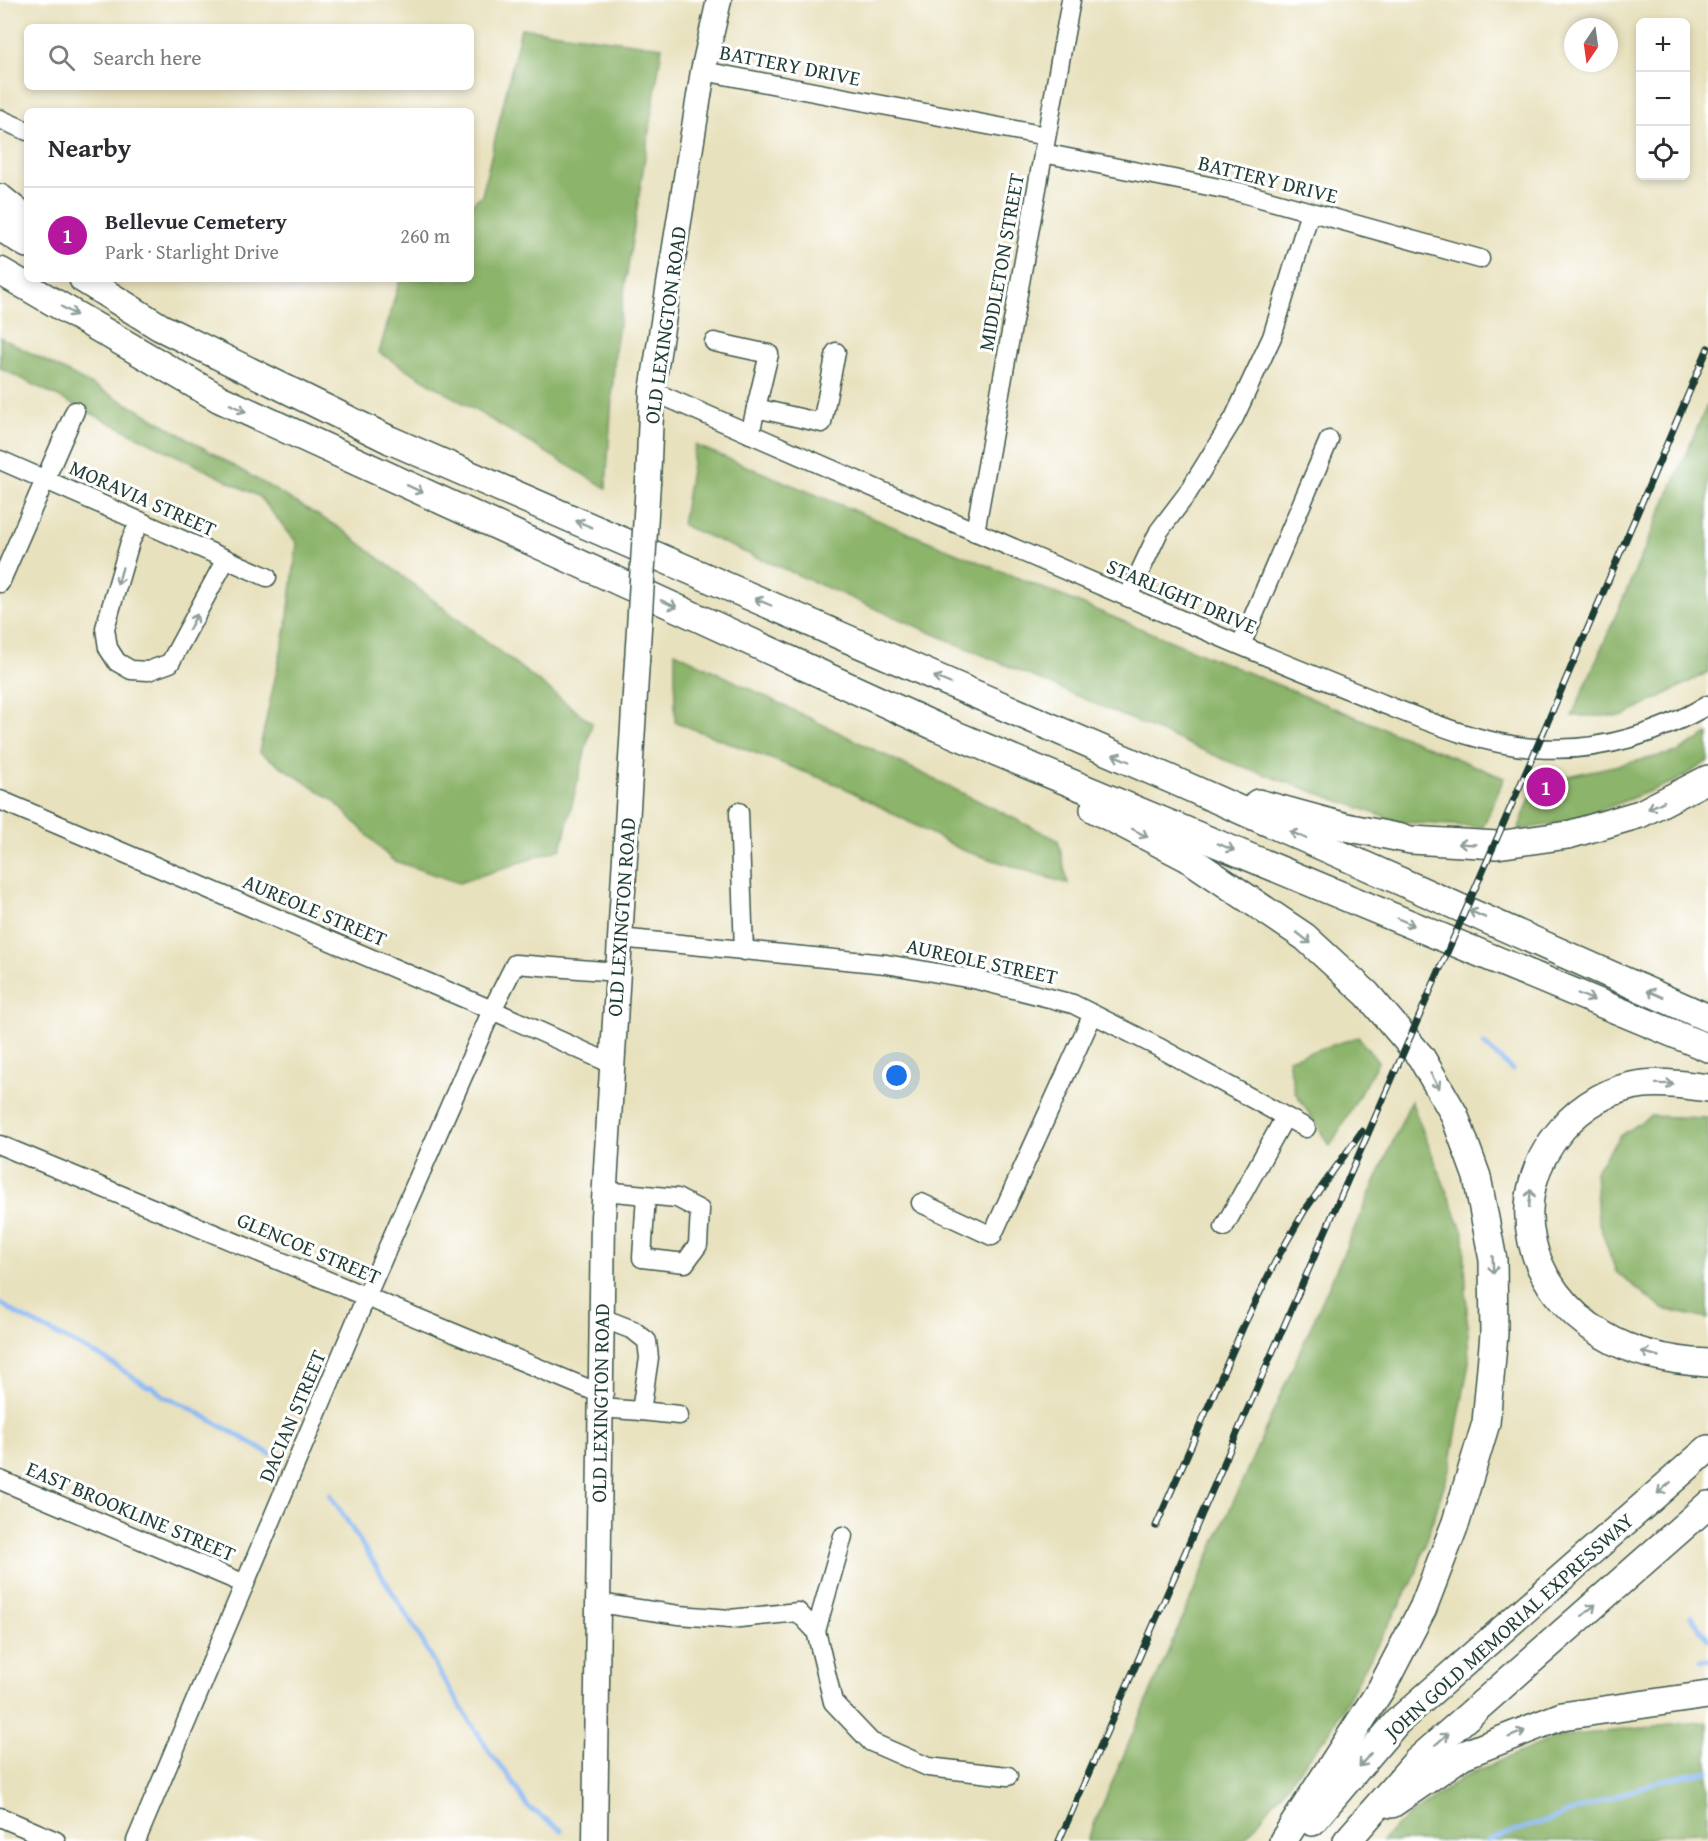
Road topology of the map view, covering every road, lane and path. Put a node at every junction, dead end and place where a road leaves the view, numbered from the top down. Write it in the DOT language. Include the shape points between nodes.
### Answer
graph roads {
  1 [pos="719,0"];
  2 [pos="1071,0"];
  3 [pos="703,71"];
  4 [pos="0,119"];
  5 [pos="24,131"];
  6 [pos="1045,145"];
  7 [pos="0,198"];
  8 [pos="1310,212"];
  9 [pos="24,218"];
  10 [pos="0,227"];
  11 [pos="24,242"];
  12 [pos="1480,259"];
  13 [pos="0,271"];
  14 [pos="87,282"];
  15 [pos="105,282"];
  16 [pos="160,327"];
  17 [pos="714,342"];
  18 [pos="836,352"];
  19 [pos="652,391"];
  20 [pos="756,408"];
  21 [pos="75,411"];
  22 [pos="750,434"];
  23 [pos="1329,440"];
  24 [pos="0,460"];
  25 [pos="45,479"];
  26 [pos="140,521"];
  27 [pos="975,532"];
  28 [pos="226,559"];
  29 [pos="267,577"];
  30 [pos="0,583"];
  31 [pos="1128,597"];
  32 [pos="1241,645"];
  33 [pos="1708,705"];
  34 [pos="939,728"];
  35 [pos="1708,779"];
  36 [pos="1174,781"];
  37 [pos="0,800"];
  38 [pos="739,812"];
  39 [pos="619,938"];
  40 [pos="744,951"];
  41 [pos="617,972"];
  42 [pos="492,1010"];
  43 [pos="1093,1014"];
  44 [pos="1708,1018"];
  45 [pos="1708,1048"];
  46 [pos="612,1064"];
  47 [pos="1708,1088"];
  48 [pos="1285,1117"];
  49 [pos="1306,1128"];
  50 [pos="0,1145"];
  51 [pos="604,1191"];
  52 [pos="646,1195"];
  53 [pos="921,1203"];
  54 [pos="1224,1227"];
  55 [pos="366,1297"];
  56 [pos="602,1318"];
  57 [pos="1708,1363"];
  58 [pos="600,1401"];
  59 [pos="641,1411"];
  60 [pos="679,1416"];
  61 [pos="1708,1449"];
  62 [pos="0,1480"];
  63 [pos="1708,1504"];
  64 [pos="843,1536"];
  65 [pos="245,1584"];
  66 [pos="598,1603"];
  67 [pos="816,1631"];
  68 [pos="1708,1695"];
  69 [pos="1008,1776"];
  70 [pos="0,1817"];
  71 [pos="1353,1834"];
  72 [pos="56,1841"];
  73 [pos="136,1841"];
  74 [pos="595,1841"];
  75 [pos="1283,1841"];
  76 [pos="1297,1841"];
  1 -- 3 [label="main road, OLD LEXINGTON ROAD"];
  2 -- 6 [label="street, MIDDLETON STREET"];
  3 -- 6 [label="street, BATTERY DRIVE"];
  3 -- 19 [label="main road, OLD LEXINGTON ROAD"];
  4 -- 5 [label="street"];
  6 -- 8 [label="street, BATTERY DRIVE"];
  6 -- 27 [label="street, MIDDLETON STREET"];
  7 -- 9 [label="highway"];
  8 -- 12 [label="street, BATTERY DRIVE"];
  8 -- 31 [label="street" via="1263,357 1233,418 1187,494 1159,531"];
  10 -- 11 [label="highway"];
  13 -- 34 [label="highway, one-way" via="220,399"];
  14 -- 16 [label="highway"];
  15 -- 16 [label="highway"];
  36 -- 16 [label="highway, one-way" via="390,440"];
  17 -- 20 [label="street" via="769,354"];
  18 -- 20 [label="street" via="822,423"];
  19 -- 22 [label="street, STARLIGHT DRIVE"];
  19 -- 39 [label="main road, OLD LEXINGTON ROAD, bridge"];
  20 -- 22 [label="street"];
  21 -- 25 [label="street"];
  22 -- 27 [label="street, STARLIGHT DRIVE"];
  23 -- 32 [label="street"];
  24 -- 25 [label="street, MORAVIA STREET"];
  25 -- 26 [label="street, MORAVIA STREET"];
  25 -- 30 [label="street"];
  26 -- 28 [label="street, MORAVIA STREET"];
  26 -- 28 [label="street, one-way" via="105,628 108,648 117,662 131,670 148,671 170,663"];
  27 -- 31 [label="street, STARLIGHT DRIVE"];
  28 -- 29 [label="street, MORAVIA STREET"];
  31 -- 32 [label="street, STARLIGHT DRIVE"];
  32 -- 33 [label="street, STARLIGHT DRIVE" via="1441,727 1514,746 1581,747 1614,742 1646,734"];
  34 -- 45 [label="highway, one-way"];
  34 -- 75 [label="highway, one-way" via="1188,858 1305,937 1367,994 1421,1057 1454,1114 1477,1178 1493,1260 1494,1334 1486,1423 1456,1522 1423,1608 1381,1689"];
  35 -- 36 [label="highway, one-way" via="1640,814 1568,836 1490,845 1411,840 1346,827"];
  44 -- 36 [label="highway, one-way"];
  37 -- 42 [label="street, AUREOLE STREET"];
  38 -- 40 [label="street"];
  39 -- 40 [label="street, AUREOLE STREET"];
  39 -- 41 [label="main road, OLD LEXINGTON ROAD"];
  40 -- 43 [label="street, AUREOLE STREET" via="886,964 966,978 1073,1005"];
  41 -- 42 [label="street, DACIAN STREET" via="515,964"];
  41 -- 46 [label="main road, OLD LEXINGTON ROAD"];
  42 -- 46 [label="street, AUREOLE STREET"];
  42 -- 55 [label="street, DACIAN STREET"];
  43 -- 48 [label="street, AUREOLE STREET"];
  43 -- 53 [label="street" via="992,1236"];
  46 -- 51 [label="main road, OLD LEXINGTON ROAD"];
  57 -- 47 [label="highway, one-way" via="1665,1359 1626,1347 1576,1316 1551,1287 1539,1265 1528,1210 1532,1181 1542,1157 1556,1135 1582,1109 1612,1092 1642,1084"];
  48 -- 49 [label="street, AUREOLE STREET"];
  48 -- 54 [label="street"];
  50 -- 55 [label="street, GLENCOE STREET"];
  51 -- 52 [label="street"];
  51 -- 56 [label="main road, OLD LEXINGTON ROAD"];
  55 -- 58 [label="street, GLENCOE STREET"];
  55 -- 65 [label="street, DACIAN STREET"];
  56 -- 58 [label="main road, OLD LEXINGTON ROAD"];
  56 -- 59 [label="street" via="633,1330 647,1341 649,1358"];
  58 -- 59 [label="street, GLENCOE STREET"];
  58 -- 66 [label="main road, OLD LEXINGTON ROAD"];
  59 -- 60 [label="street, GLENCOE STREET"];
  61 -- 76 [label="highway, JOHN GOLD MEMORIAL EXPRESSWAY, one-way" via="1397,1722"];
  62 -- 65 [label="street, EAST BROOKLINE STREET"];
  71 -- 63 [label="highway, JOHN GOLD MEMORIAL EXPRESSWAY, one-way" via="1417,1761"];
  64 -- 67 [label="street"];
  65 -- 73 [label="street, DACIAN STREET"];
  66 -- 67 [label="street" via="730,1619 798,1612"];
  66 -- 74 [label="main road, OLD LEXINGTON ROAD"];
  67 -- 69 [label="street" via="833,1702 871,1742 928,1767"];
  71 -- 68 [label="highway, one-way" via="1463,1755 1562,1716"];
  70 -- 72 [label="street"];
}
